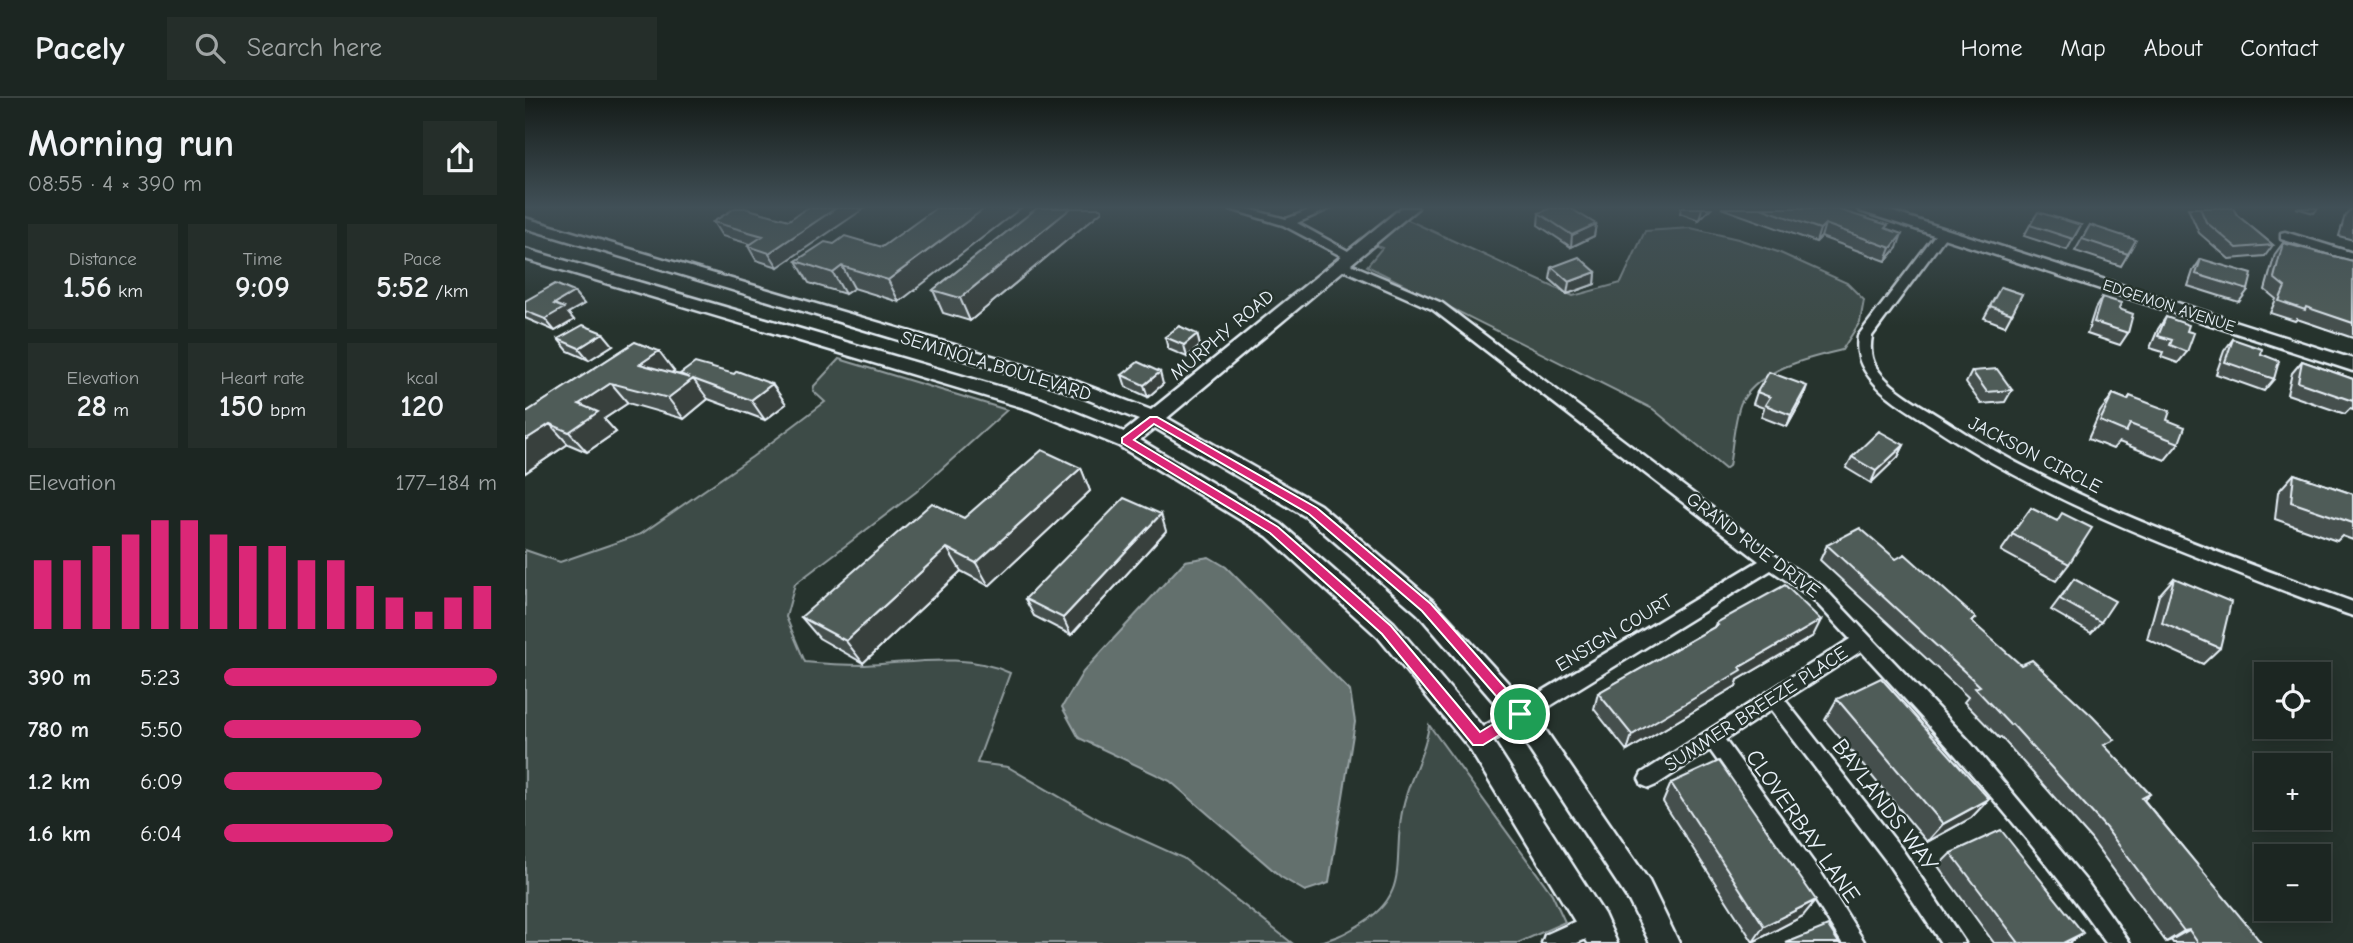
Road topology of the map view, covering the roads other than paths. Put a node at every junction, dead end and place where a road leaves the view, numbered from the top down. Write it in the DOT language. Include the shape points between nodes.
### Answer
graph roads {
  1 [pos="607,247"];
  2 [pos="1326,247"];
  3 [pos="1361,247"];
  4 [pos="1932,247"];
  5 [pos="1988,247"];
  6 [pos="2322,247"];
  7 [pos="525,254"];
  8 [pos="2353,257"];
  9 [pos="1346,260"];
  10 [pos="2353,365"];
  11 [pos="1154,419"];
  12 [pos="1126,441"];
  13 [pos="1771,562"];
  14 [pos="2353,609"];
  15 [pos="1863,640"];
  16 [pos="1773,698"];
  17 [pos="1520,714"];
  18 [pos="1711,738"];
  19 [pos="1478,740"];
  20 [pos="1649,779"];
  21 [pos="1599,933"];
  22 [pos="1553,943"];
  23 [pos="1665,943"];
  24 [pos="1854,943"];
  25 [pos="1954,943"];
  26 [pos="2119,943"];
  1 -- 11 [label="main road, SEMINOLA BOULEVARD" via="1063,383"];
  2 -- 9 [label="street, GRAND RUE DRIVE"];
  3 -- 9 [label="main road, MURPHY ROAD"];
  4 -- 14 [label="street, JACKSON CIRCLE" via="1865,336 1861,348 1867,364 1887,388 1959,439 2052,488 2170,540"];
  5 -- 10 [label="main road, EDGEMON AVENUE"];
  6 -- 8 [label="street"];
  7 -- 12 [label="main road, SEMINOLA BOULEVARD" via="1035,404"];
  9 -- 11 [label="main road, MURPHY ROAD"];
  9 -- 13 [label="street, GRAND RUE DRIVE" via="1437,306"];
  11 -- 12 [label="main road, MURPHY ROAD"];
  11 -- 17 [label="main road, SEMINOLA BOULEVARD" via="1313,511 1426,608"];
  12 -- 19 [label="main road, SEMINOLA BOULEVARD" via="1274,530 1386,630"];
  13 -- 15 [label="street, GRAND RUE DRIVE" via="1817,592"];
  13 -- 17 [label="street, ENSIGN COURT"];
  15 -- 16 [label="street, SUMMER BREEZE PLACE"];
  15 -- 26 [label="street, GRAND RUE DRIVE" via="1962,747"];
  16 -- 18 [label="street, SUMMER BREEZE PLACE"];
  16 -- 25 [label="street, BAYLANDS WAY" via="1894,855"];
  17 -- 19 [label="street, ENSIGN COURT"];
  17 -- 23 [label="main road, SEMINOLA BOULEVARD" via="1639,891"];
  18 -- 20 [label="street, SUMMER BREEZE PLACE"];
  18 -- 24 [label="street, CLOVERBAY LANE"];
  19 -- 21 [label="main road, SEMINOLA BOULEVARD"];
  21 -- 22 [label="street"];
}
